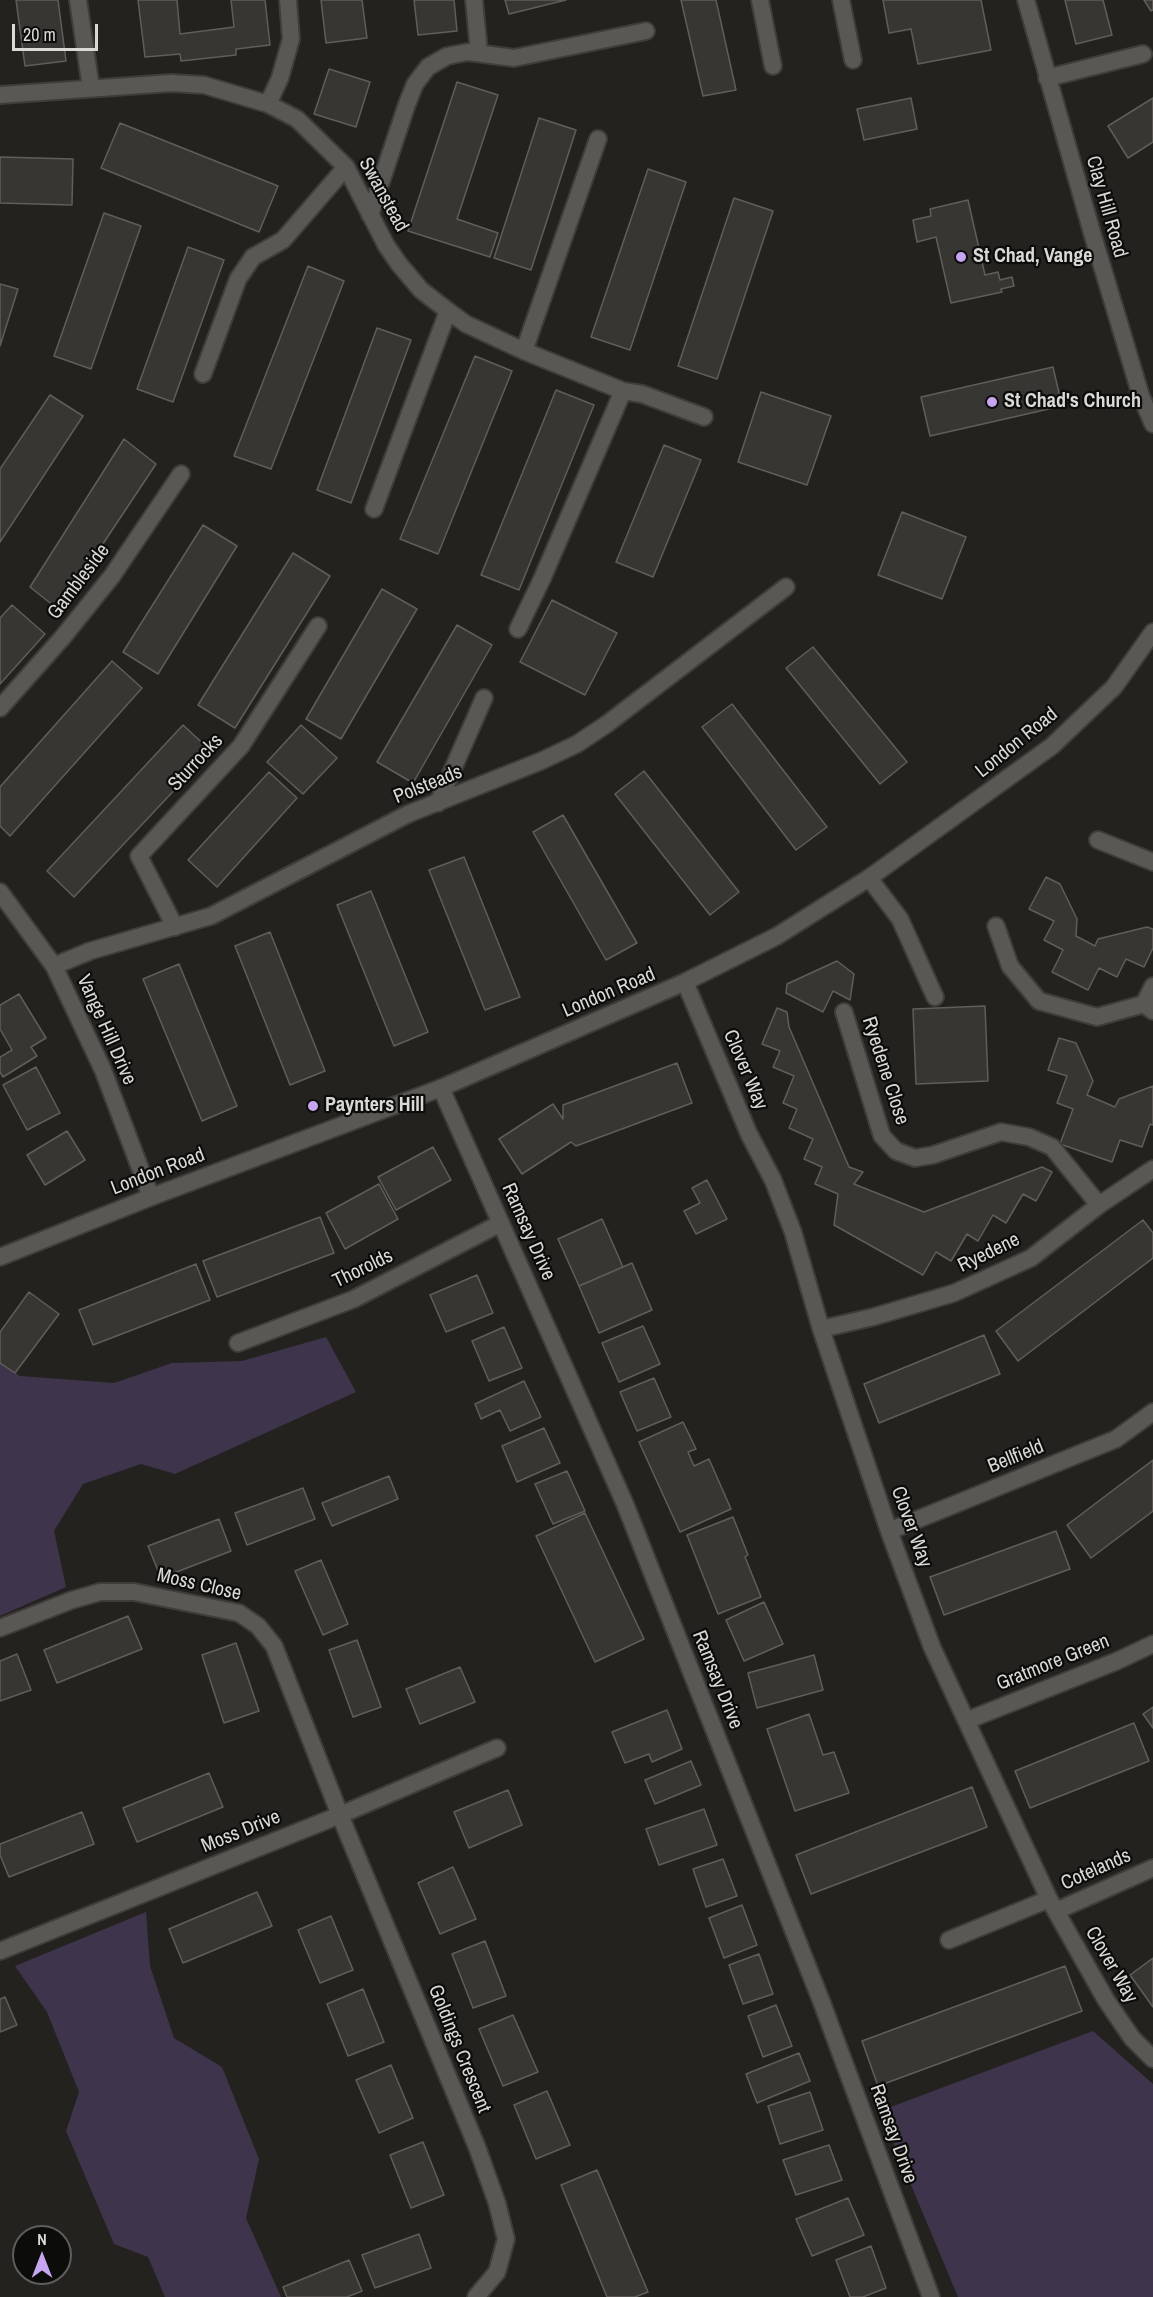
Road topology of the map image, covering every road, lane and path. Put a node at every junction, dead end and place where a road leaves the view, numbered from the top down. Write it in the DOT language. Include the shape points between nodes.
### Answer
graph roads {
  1 [pos="78,0"];
  2 [pos="288,0"];
  3 [pos="474,0"];
  4 [pos="760,0"];
  5 [pos="841,0"];
  6 [pos="1026,0"];
  7 [pos="646,31"];
  8 [pos="479,52"];
  9 [pos="1143,54"];
  10 [pos="853,60"];
  11 [pos="773,66"];
  12 [pos="1047,78"];
  13 [pos="91,88"];
  14 [pos="0,95"];
  15 [pos="268,104"];
  16 [pos="598,139"];
  17 [pos="346,167"];
  18 [pos="370,214"];
  19 [pos="448,311"];
  20 [pos="524,351"];
  21 [pos="203,374"];
  22 [pos="622,391"];
  23 [pos="704,417"];
  24 [pos="1153,424"];
  25 [pos="181,474"];
  26 [pos="374,509"];
  27 [pos="786,586"];
  28 [pos="318,626"];
  29 [pos="518,629"];
  30 [pos="1153,632"];
  31 [pos="484,698"];
  32 [pos="0,708"];
  33 [pos="438,803"];
  34 [pos="1098,840"];
  35 [pos="1153,862"];
  36 [pos="869,878"];
  37 [pos="0,892"];
  38 [pos="996,926"];
  39 [pos="174,927"];
  40 [pos="54,966"];
  41 [pos="686,982"];
  42 [pos="1153,986"];
  43 [pos="935,997"];
  44 [pos="1149,1007"];
  45 [pos="844,1012"];
  46 [pos="441,1088"];
  47 [pos="1153,1169"];
  48 [pos="151,1197"];
  49 [pos="1099,1205"];
  50 [pos="501,1223"];
  51 [pos="0,1257"];
  52 [pos="820,1329"];
  53 [pos="238,1343"];
  54 [pos="1153,1412"];
  55 [pos="889,1531"];
  56 [pos="0,1628"];
  57 [pos="1153,1644"];
  58 [pos="968,1720"];
  59 [pos="497,1748"];
  60 [pos="340,1815"];
  61 [pos="1153,1868"];
  62 [pos="1053,1905"];
  63 [pos="949,1940"];
  64 [pos="0,1951"];
  65 [pos="1153,2060"];
  66 [pos="476,2297"];
  67 [pos="931,2297"];
  1 -- 13 [label="street"];
  2 -- 15 [label="street" via="291,39"];
  3 -- 8 [label="street"];
  4 -- 11 [label="street"];
  5 -- 10 [label="street"];
  6 -- 12 [label="street, Clay Hill Road"];
  7 -- 8 [label="street" via="514,58"];
  8 -- 18 [label="street" via="447,56 428,67 415,84"];
  9 -- 12 [label="street"];
  12 -- 24 [label="street, Clay Hill Road"];
  13 -- 14 [label="street, Swanstead"];
  13 -- 15 [label="street, Swanstead" via="204,85"];
  15 -- 17 [label="street, Swanstead" via="297,119"];
  16 -- 20 [label="street"];
  17 -- 18 [label="street, Swanstead"];
  17 -- 21 [label="street" via="284,240 253,257 238,279"];
  18 -- 19 [label="street, Swanstead" via="399,264 421,290"];
  19 -- 20 [label="street, Swanstead" via="466,324"];
  19 -- 26 [label="street"];
  20 -- 22 [label="street, Swanstead"];
  22 -- 23 [label="street, Swanstead" via="642,394"];
  22 -- 29 [label="street"];
  25 -- 32 [label="street, Gambleside" via="112,576"];
  27 -- 33 [label="street, Polsteads" via="577,744"];
  28 -- 39 [label="street, Sturrocks" via="241,746 139,856"];
  30 -- 36 [label="street, London Road" via="1114,687 1052,746"];
  31 -- 33 [label="street"];
  33 -- 39 [label="street, Polsteads" via="408,814 211,916"];
  34 -- 35 [label="street"];
  36 -- 41 [label="street, London Road" via="777,936"];
  36 -- 43 [label="street" via="900,918"];
  37 -- 40 [label="street, Vange Hill Drive"];
  38 -- 44 [label="street" via="1010,966 1039,1001 1097,1017"];
  39 -- 40 [label="street, Polsteads" via="90,951"];
  40 -- 48 [label="street, Vange Hill Drive" via="103,1070"];
  41 -- 46 [label="street, London Road"];
  41 -- 52 [label="street, Clover Way" via="749,1134 773,1180 802,1261"];
  42 -- 44 [label="street"];
  45 -- 49 [label="street, Ryedene Close" via="882,1136 896,1151 915,1158 1001,1132 1029,1137 1052,1147"];
  46 -- 48 [label="street, London Road"];
  46 -- 50 [label="street, Ramsay Drive"];
  47 -- 49 [label="street, Ryedene"];
  48 -- 51 [label="street, London Road"];
  49 -- 52 [label="street, Ryedene" via="1031,1258 954,1293"];
  50 -- 53 [label="street, Thorolds" via="354,1299"];
  50 -- 67 [label="street, Ramsay Drive" via="625,1504 822,2003"];
  52 -- 55 [label="street, Clover Way"];
  54 -- 55 [label="street, Bellfield" via="1116,1439"];
  55 -- 58 [label="street, Clover Way" via="932,1647"];
  56 -- 60 [label="street, Moss Close" via="100,1592 134,1592 239,1613 258,1626 274,1646"];
  57 -- 58 [label="street, Gratmore Green"];
  58 -- 62 [label="street, Clover Way"];
  59 -- 60 [label="street, Moss Drive"];
  60 -- 64 [label="street, Moss Drive"];
  60 -- 66 [label="street, Goldings Crescent" via="497,2203 506,2239 497,2272"];
  61 -- 62 [label="street, Cotelands"];
  62 -- 63 [label="street, Cotelands"];
  62 -- 65 [label="street, Clover Way" via="1106,2000"];
}
